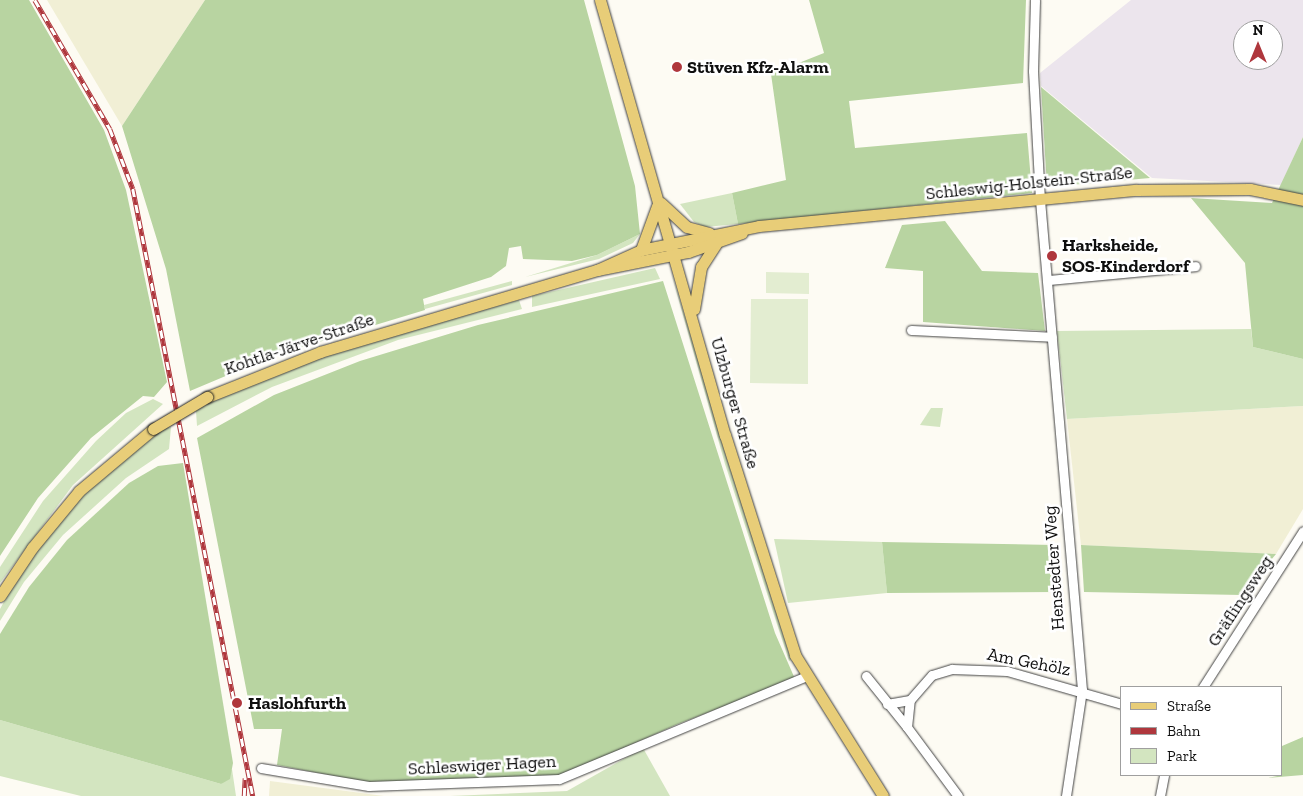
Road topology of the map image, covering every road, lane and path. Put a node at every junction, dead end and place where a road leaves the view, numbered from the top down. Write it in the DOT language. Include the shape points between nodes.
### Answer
graph roads {
  1 [pos="600,0"];
  2 [pos="1035,0"];
  3 [pos="658,200"];
  4 [pos="1040,200"];
  5 [pos="1303,200"];
  6 [pos="715,238"];
  7 [pos="670,243"];
  8 [pos="641,250"];
  9 [pos="674,255"];
  10 [pos="1195,266"];
  11 [pos="597,270"];
  12 [pos="1048,280"];
  13 [pos="695,326"];
  14 [pos="911,330"];
  15 [pos="1052,337"];
  16 [pos="1303,531"];
  17 [pos="0,596"];
  18 [pos="806,676"];
  19 [pos="866,676"];
  20 [pos="1204,686"];
  21 [pos="1082,690"];
  22 [pos="910,700"];
  23 [pos="1120,703"];
  24 [pos="887,704"];
  25 [pos="907,727"];
  26 [pos="261,768"];
  27 [pos="1164,776"];
  28 [pos="883,796"];
  29 [pos="958,796"];
  30 [pos="1066,796"];
  31 [pos="1160,796"];
  1 -- 3 [label="main road, Ulzburger Straße"];
  2 -- 4 [label="street, Henstedter Weg" via="1032,71"];
  3 -- 6 [label="main road" via="686,227"];
  3 -- 7 [label="main road, Ulzburger Straße"];
  3 -- 8 [label="main road" via="653,226"];
  4 -- 5 [label="main road, Schleswig-Holstein-Straße" via="1209,187 1250,189"];
  4 -- 6 [label="main road, Schleswig-Holstein-Straße" via="759,226"];
  4 -- 12 [label="street, Henstedter Weg"];
  6 -- 7 [label="main road, Schleswig-Holstein-Straße"];
  6 -- 9 [label="main road, Schleswig-Holstein-Straße"];
  6 -- 13 [label="main road" via="698,279"];
  7 -- 8 [label="main road, Kohtla-Järve-Straße"];
  7 -- 9 [label="main road, Ulzburger Straße"];
  8 -- 11 [label="main road, Kohtla-Järve-Straße"];
  9 -- 11 [label="main road, Kohtla-Järve-Straße"];
  9 -- 13 [label="main road, Ulzburger Straße"];
  10 -- 12 [label="street"];
  11 -- 17 [label="main road, Kohtla-Järve-Straße, bridge" via="291,362 207,397 153,429 79,492 32,548"];
  12 -- 15 [label="street, Henstedter Weg"];
  13 -- 18 [label="main road, Ulzburger Straße" via="731,453"];
  14 -- 15 [label="street"];
  15 -- 21 [label="street, Henstedter Weg"];
  16 -- 20 [label="street, Gräflingsweg"];
  18 -- 26 [label="street, Schleswiger Hagen" via="559,779 369,786"];
  18 -- 28 [label="main road, Ulzburger Straße"];
  19 -- 24 [label="street"];
  21 -- 22 [label="street, Am Gehölz" via="1007,671 952,669 924,680"];
  21 -- 23 [label="street, Am Gehölz"];
  21 -- 30 [label="street, Henstedter Weg"];
  22 -- 24 [label="street"];
  22 -- 25 [label="street, Am Gehölz"];
  24 -- 25 [label="street"];
  25 -- 29 [label="street"];
  27 -- 31 [label="street"];
}
